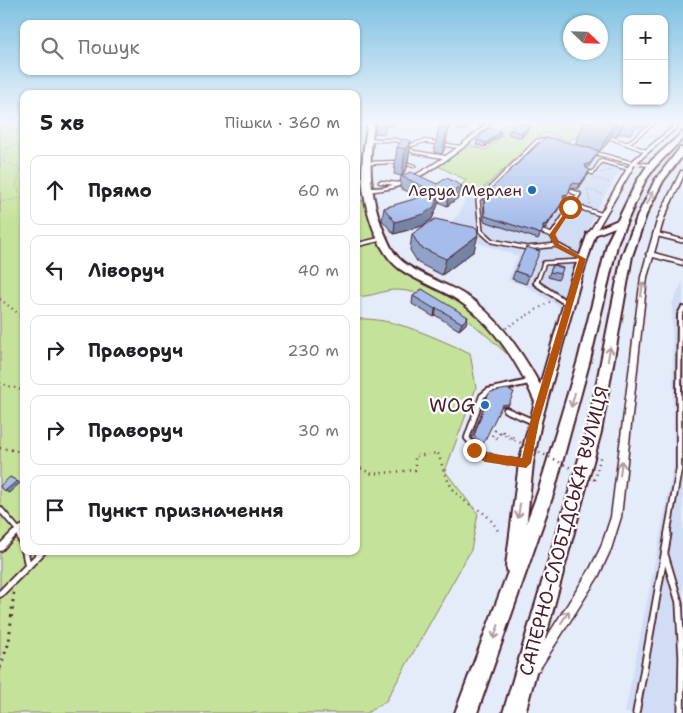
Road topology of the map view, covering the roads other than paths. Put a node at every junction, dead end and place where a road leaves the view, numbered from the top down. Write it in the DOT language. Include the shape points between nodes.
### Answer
graph roads {
  1 [pos="367,155"];
  2 [pos="434,155"];
  3 [pos="447,155"];
  4 [pos="523,155"];
  5 [pos="600,155"];
  6 [pos="642,155"];
  7 [pos="659,155"];
  8 [pos="678,155"];
  9 [pos="444,157"];
  10 [pos="594,159"];
  11 [pos="601,161"];
  12 [pos="366,164"];
  13 [pos="652,165"];
  14 [pos="414,166"];
  15 [pos="631,166"];
  16 [pos="586,171"];
  17 [pos="683,172"];
  18 [pos="380,182"];
  19 [pos="398,184"];
  20 [pos="366,190"];
  21 [pos="571,191"];
  22 [pos="563,202"];
  23 [pos="571,205"];
  24 [pos="603,215"];
  25 [pos="620,222"];
  26 [pos="543,232"];
  27 [pos="592,233"];
  28 [pos="656,234"];
  29 [pos="552,235"];
  30 [pos="383,239"];
  31 [pos="683,241"];
  32 [pos="360,244"];
  33 [pos="557,245"];
  34 [pos="649,254"];
  35 [pos="582,260"];
  36 [pos="683,263"];
  37 [pos="568,304"];
  38 [pos="683,308"];
  39 [pos="532,381"];
  40 [pos="681,389"];
  41 [pos="541,402"];
  42 [pos="506,410"];
  43 [pos="535,422"];
  44 [pos="526,463"];
  45 [pos="0,509"];
  46 [pos="18,530"];
  47 [pos="20,537"];
  48 [pos="0,548"];
  49 [pos="664,553"];
  50 [pos="25,555"];
  51 [pos="39,555"];
  52 [pos="28,566"];
  53 [pos="513,586"];
  54 [pos="0,594"];
  55 [pos="521,689"];
  56 [pos="466,713"];
  57 [pos="514,713"];
  58 [pos="636,713"];
  59 [pos="681,713"];
  1 -- 12 [label="street"];
  2 -- 9 [label="lane"];
  3 -- 9 [label="street"];
  4 -- 33 [label="lane" via="478,200 481,231 492,241 527,248"];
  5 -- 15 [label="lane"];
  6 -- 15 [label="street, САПЕРНО-СЛОБІДСЬКА ВУЛИЦЯ"];
  7 -- 13 [label="main road, САПЕРНО-СЛОБІДСЬКА ВУЛИЦЯ"];
  55 -- 8 [label="main road, САПЕРНО-СЛОБІДСЬКА ВУЛИЦЯ, one-way" via="594,432 627,256 650,197"];
  9 -- 19 [label="street"];
  10 -- 11 [label="lane"];
  11 -- 15 [label="lane"];
  11 -- 16 [label="lane" via="593,173"];
  12 -- 14 [label="lane" via="390,161"];
  12 -- 20 [label="street"];
  13 -- 15 [label="lane"];
  13 -- 25 [label="main road, САПЕРНО-СЛОБІДСЬКА ВУЛИЦЯ"];
  15 -- 24 [label="street, САПЕРНО-СЛОБІДСЬКА ВУЛИЦЯ"];
  17 -- 28 [label="street, САПЕРНО-СЛОБІДСЬКА ВУЛИЦЯ" via="670,194"];
  18 -- 19 [label="lane"];
  19 -- 20 [label="street"];
  20 -- 30 [label="street"];
  21 -- 23 [label="lane" via="579,194"];
  22 -- 23 [label="lane"];
  23 -- 24 [label="lane"];
  23 -- 29 [label="lane"];
  24 -- 27 [label="street, САПЕРНО-СЛОБІДСЬКА ВУЛИЦЯ"];
  25 -- 27 [label="main road"];
  25 -- 53 [label="main road, САПЕРНО-СЛОБІДСЬКА ВУЛИЦЯ, one-way" via="605,264 570,412"];
  26 -- 29 [label="lane"];
  27 -- 35 [label="street, САПЕРНО-СЛОБІДСЬКА ВУЛИЦЯ"];
  28 -- 31 [label="lane"];
  28 -- 34 [label="street, САПЕРНО-СЛОБІДСЬКА ВУЛИЦЯ"];
  29 -- 33 [label="lane"];
  30 -- 32 [label="lane"];
  30 -- 39 [label="street" via="397,262 458,295 494,327"];
  33 -- 35 [label="lane"];
  34 -- 36 [label="street"];
  55 -- 34 [label="street, САПЕРНО-СЛОБІДСЬКА ВУЛИЦЯ, one-way" via="606,549 616,517 638,316"];
  35 -- 37 [label="street, САПЕРНО-СЛОБІДСЬКА ВУЛИЦЯ"];
  35 -- 37 [label="lane" via="544,263 536,283"];
  37 -- 41 [label="street, САПЕРНО-СЛОБІДСЬКА ВУЛИЦЯ"];
  38 -- 40 [label="lane" via="680,314"];
  39 -- 41 [label="street"];
  39 -- 44 [label="lane" via="488,391 482,396 467,438 474,450 485,457"];
  40 -- 49 [label="lane" via="679,469"];
  41 -- 43 [label="street, САПЕРНО-СЛОБІДСЬКА ВУЛИЦЯ"];
  42 -- 43 [label="lane"];
  43 -- 44 [label="street, САПЕРНО-СЛОБІДСЬКА ВУЛИЦЯ"];
  44 -- 53 [label="street, САПЕРНО-СЛОБІДСЬКА ВУЛИЦЯ, one-way"];
  45 -- 46 [label="lane"];
  46 -- 47 [label="lane"];
  46 -- 48 [label="lane"];
  49 -- 58 [label="lane"];
  49 -- 59 [label="lane" via="679,602"];
  50 -- 52 [label="lane"];
  51 -- 52 [label="lane"];
  52 -- 54 [label="lane"];
  53 -- 56 [label="main road, САПЕРНО-СЛОБІДСЬКА ВУЛИЦЯ, one-way"];
  55 -- 57 [label="main road, САПЕРНО-СЛОБІДСЬКА ВУЛИЦЯ"];
}
